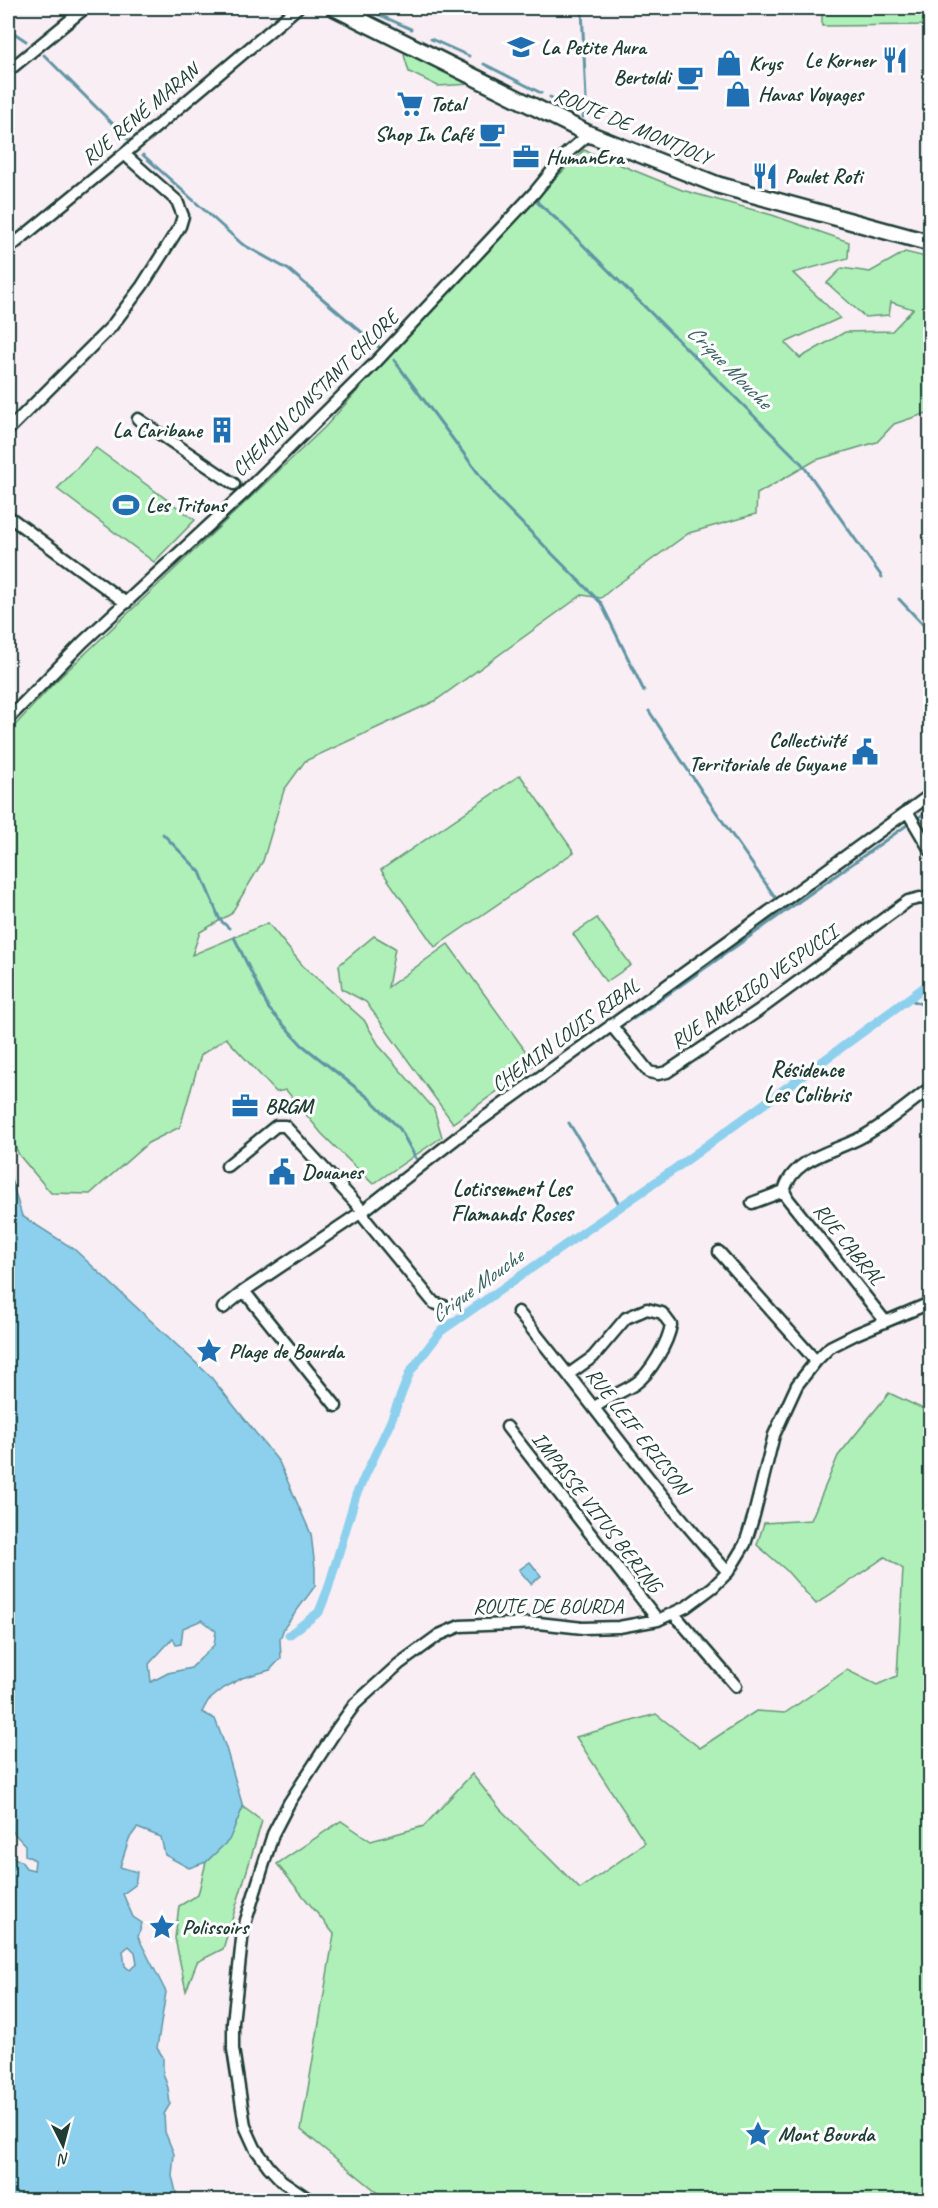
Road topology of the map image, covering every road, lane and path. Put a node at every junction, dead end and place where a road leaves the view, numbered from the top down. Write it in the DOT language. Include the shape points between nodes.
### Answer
graph roads {
  1 [pos="85,8"];
  2 [pos="297,8"];
  3 [pos="335,8"];
  4 [pos="8,71"];
  5 [pos="589,134"];
  6 [pos="124,154"];
  7 [pos="930,243"];
  8 [pos="8,249"];
  9 [pos="138,419"];
  10 [pos="8,430"];
  11 [pos="234,484"];
  12 [pos="8,516"];
  13 [pos="126,603"];
  14 [pos="8,719"];
  15 [pos="930,795"];
  16 [pos="907,812"];
  17 [pos="930,850"];
  18 [pos="930,900"];
  19 [pos="611,1025"];
  20 [pos="930,1088"];
  21 [pos="227,1166"];
  22 [pos="784,1191"];
  23 [pos="752,1203"];
  24 [pos="363,1211"];
  25 [pos="719,1252"];
  26 [pos="244,1291"];
  27 [pos="930,1303"];
  28 [pos="444,1306"];
  29 [pos="223,1308"];
  30 [pos="518,1312"];
  31 [pos="885,1321"];
  32 [pos="816,1361"];
  33 [pos="570,1374"];
  34 [pos="336,1406"];
  35 [pos="594,1408"];
  36 [pos="507,1427"];
  37 [pos="728,1572"];
  38 [pos="674,1614"];
  39 [pos="658,1620"];
  40 [pos="736,1686"];
  41 [pos="310,2200"];
  1 -- 4 [label="street"];
  2 -- 6 [label="street, RUE RENÉ MARAN"];
  3 -- 5 [label="main road, ROUTE DE MONTJOLY"];
  5 -- 7 [label="main road, ROUTE DE MONTJOLY" via="718,185"];
  5 -- 13 [label="street, CHEMIN CONSTANT CHLORE" via="566,154 374,364"];
  6 -- 8 [label="street, RUE RENÉ MARAN"];
  6 -- 10 [label="street" via="177,201 183,216 180,226 111,327"];
  9 -- 11 [label="street"];
  12 -- 13 [label="street"];
  13 -- 14 [label="street, CHEMIN CONSTANT CHLORE"];
  15 -- 16 [label="street, CHEMIN LOUIS RIBAL"];
  16 -- 17 [label="street"];
  16 -- 19 [label="street, CHEMIN LOUIS RIBAL"];
  18 -- 19 [label="street, RUE AMERIGO VESPUCCI" via="908,901 667,1072 649,1072"];
  19 -- 24 [label="street, CHEMIN LOUIS RIBAL"];
  20 -- 22 [label="street" via="862,1137 796,1170"];
  21 -- 24 [label="street" via="276,1126 285,1126"];
  22 -- 23 [label="street"];
  22 -- 31 [label="street, RUE CABRAL"];
  24 -- 26 [label="street, CHEMIN LOUIS RIBAL"];
  24 -- 28 [label="street" via="365,1219 434,1303"];
  25 -- 32 [label="street"];
  26 -- 29 [label="street, CHEMIN LOUIS RIBAL"];
  26 -- 34 [label="street"];
  27 -- 31 [label="street, ROUTE DE BOURDA"];
  30 -- 33 [label="street, RUE LEIF ERICSON"];
  31 -- 32 [label="street, ROUTE DE BOURDA" via="830,1347"];
  32 -- 37 [label="street, ROUTE DE BOURDA" via="797,1385 781,1418 745,1544"];
  33 -- 35 [label="street, RUE LEIF ERICSON"];
  33 -- 35 [label="street" via="593,1357 626,1318 647,1309 662,1313 667,1319 671,1325 669,1337 636,1383"];
  35 -- 37 [label="street, RUE LEIF ERICSON" via="686,1526"];
  36 -- 39 [label="street, IMPASSE VITUS BERING"];
  37 -- 38 [label="street, ROUTE DE BOURDA"];
  38 -- 39 [label="street, ROUTE DE BOURDA"];
  38 -- 40 [label="street"];
  39 -- 41 [label="street, ROUTE DE BOURDA" via="583,1628 538,1623 489,1624 460,1626 440,1635 355,1704 289,1803 273,1834 243,1930 233,2049 245,2126 255,2148 282,2181"];
}
